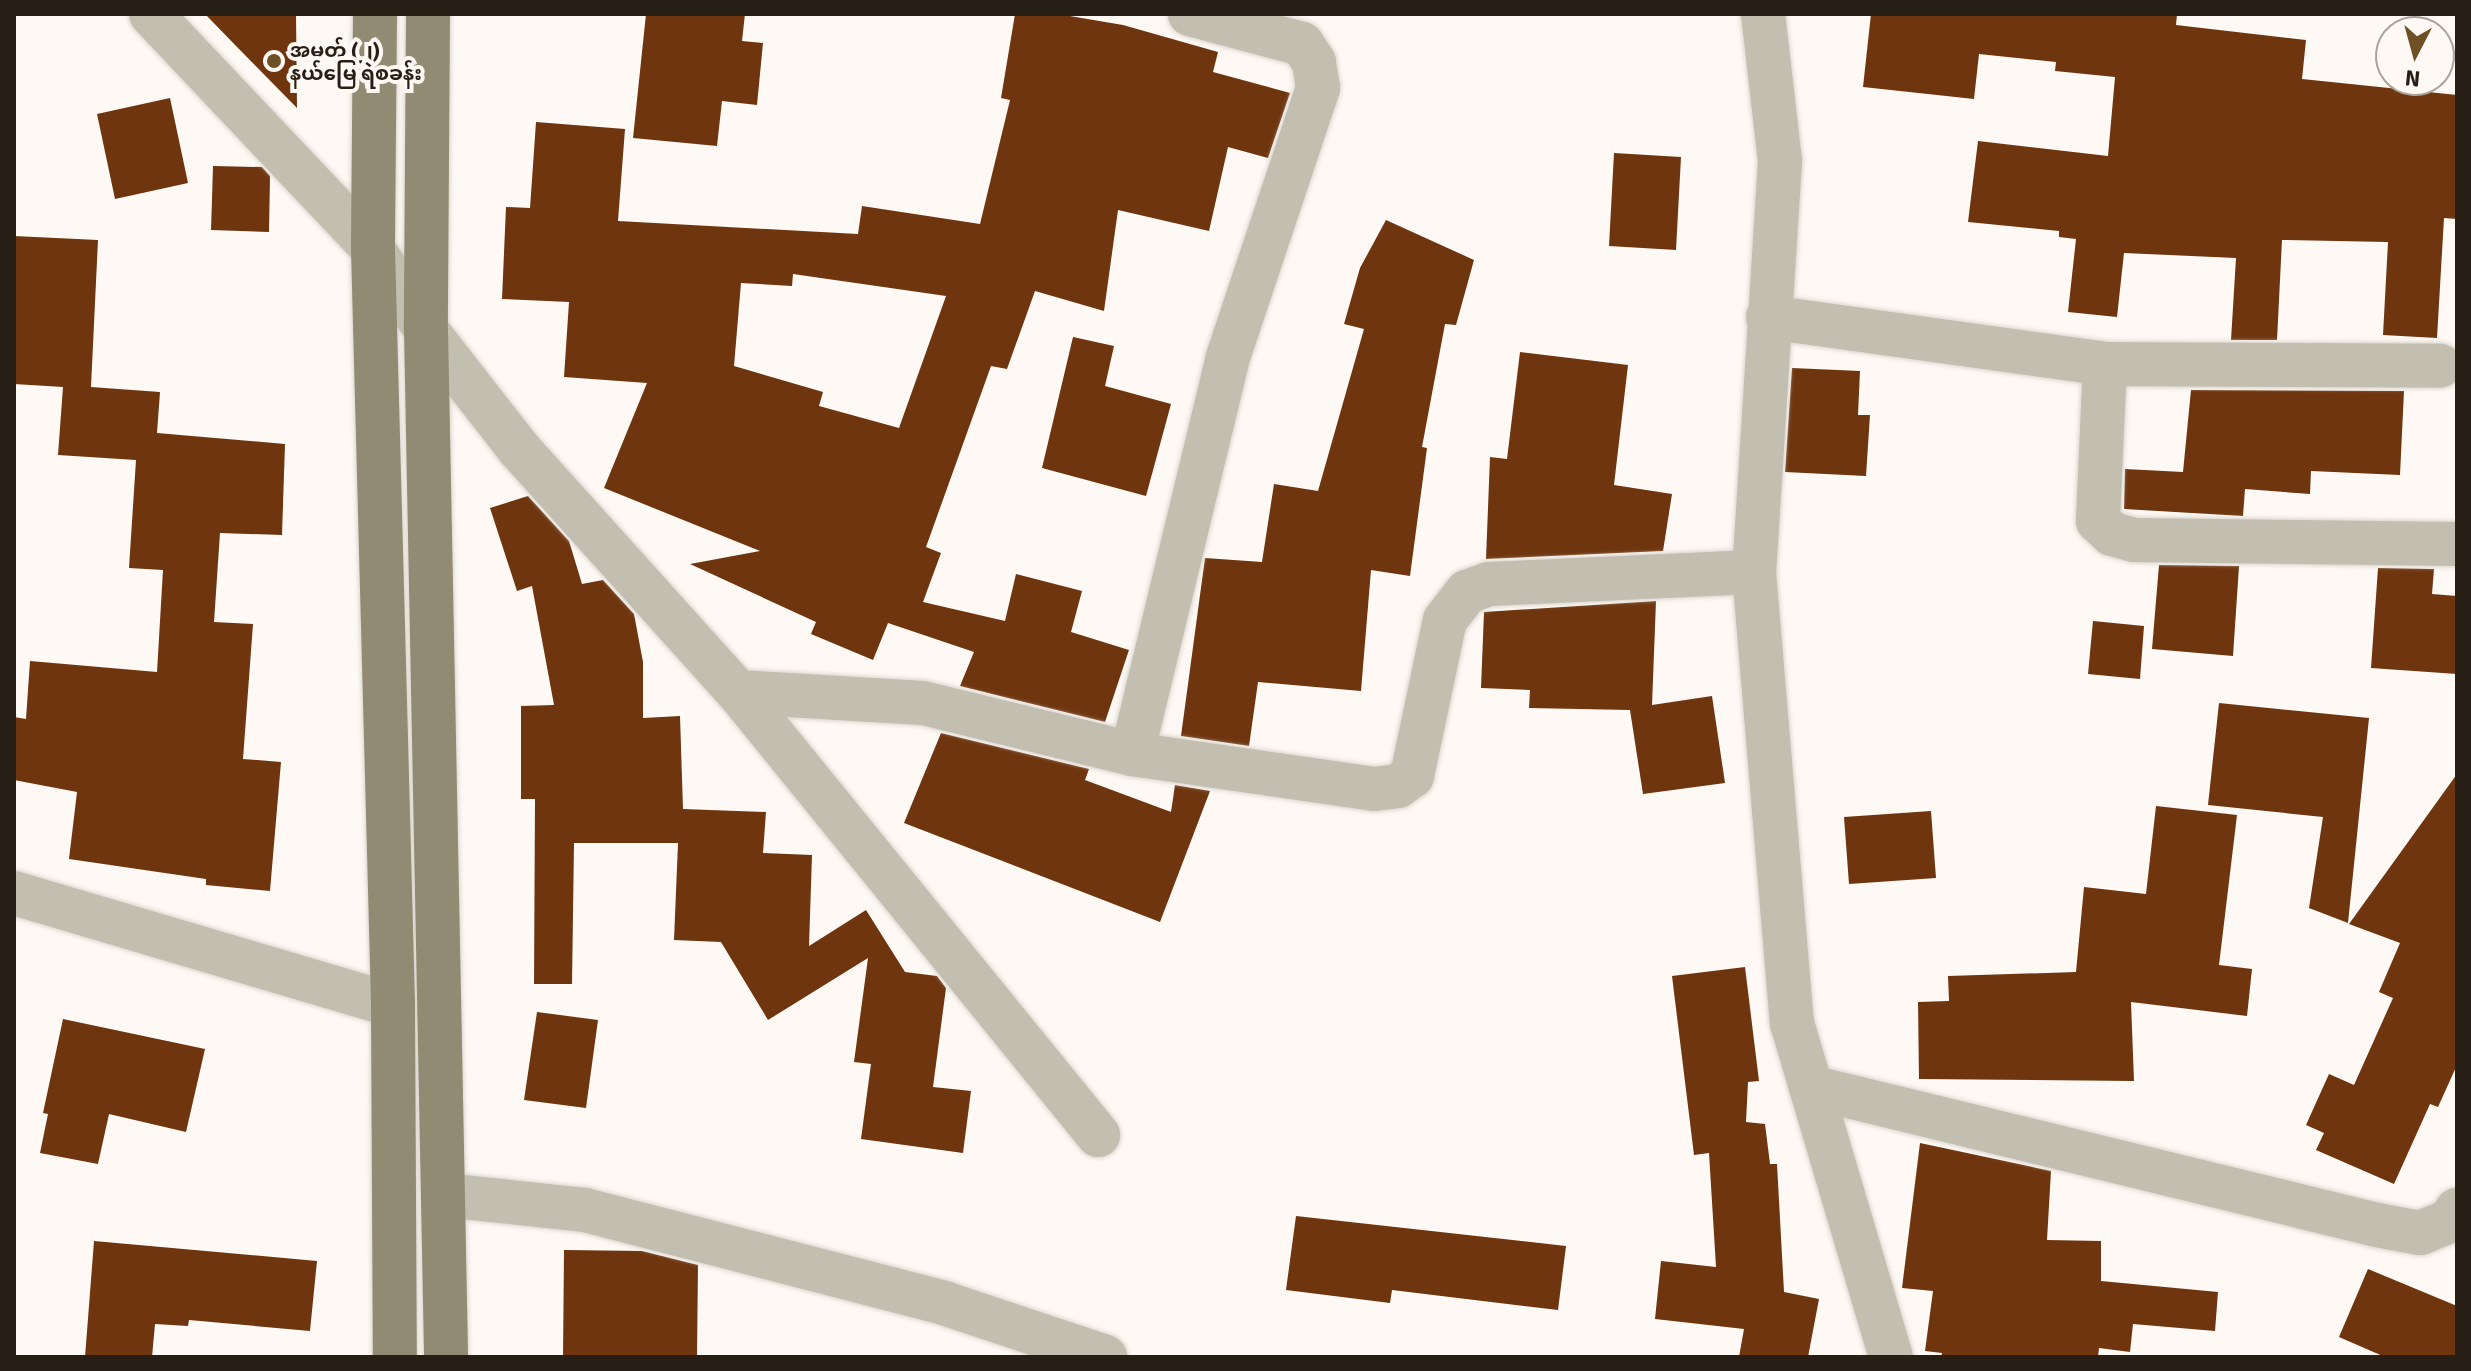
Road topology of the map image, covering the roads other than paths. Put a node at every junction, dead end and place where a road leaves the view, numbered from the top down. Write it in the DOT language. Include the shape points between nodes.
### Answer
graph roads {
  1 [pos="151,14"];
  2 [pos="375,14"];
  3 [pos="428,14"];
  4 [pos="1190,14"];
  5 [pos="1763,14"];
  6 [pos="373,249"];
  7 [pos="1768,317"];
  8 [pos="426,330"];
  9 [pos="2105,364"];
  10 [pos="2440,366"];
  11 [pos="2457,544"];
  12 [pos="1754,572"];
  13 [pos="738,692"];
  14 [pos="1132,754"];
  15 [pos="14,893"];
  16 [pos="393,1005"];
  17 [pos="1811,1087"];
  18 [pos="1098,1135"];
  19 [pos="444,1195"];
  20 [pos="2457,1210"];
  21 [pos="395,1357"];
  22 [pos="446,1357"];
  23 [pos="1105,1357"];
  24 [pos="1891,1357"];
  1 -- 6 [label="street"];
  2 -- 6 [label="main road"];
  3 -- 8 [label="main road"];
  4 -- 14 [label="street" via="1302,44 1314,62 1318,88 1227,360"];
  5 -- 7 [label="street" via="1780,161"];
  6 -- 8 [label="street"];
  6 -- 16 [label="main road"];
  7 -- 9 [label="street"];
  7 -- 12 [label="street"];
  8 -- 13 [label="street" via="519,449"];
  8 -- 19 [label="main road"];
  9 -- 10 [label="street"];
  9 -- 11 [label="street" via="2098,521 2112,534 2134,540"];
  12 -- 14 [label="street" via="1489,584 1467,592 1445,620 1412,776 1398,786 1374,789"];
  12 -- 17 [label="street" via="1792,1023"];
  13 -- 14 [label="street" via="923,703"];
  13 -- 18 [label="street"];
  15 -- 16 [label="street"];
  16 -- 21 [label="main road"];
  17 -- 20 [label="street" via="2377,1225 2420,1233 2450,1221"];
  17 -- 24 [label="street"];
  19 -- 22 [label="main road"];
  19 -- 23 [label="street" via="585,1210 944,1303"];
}
